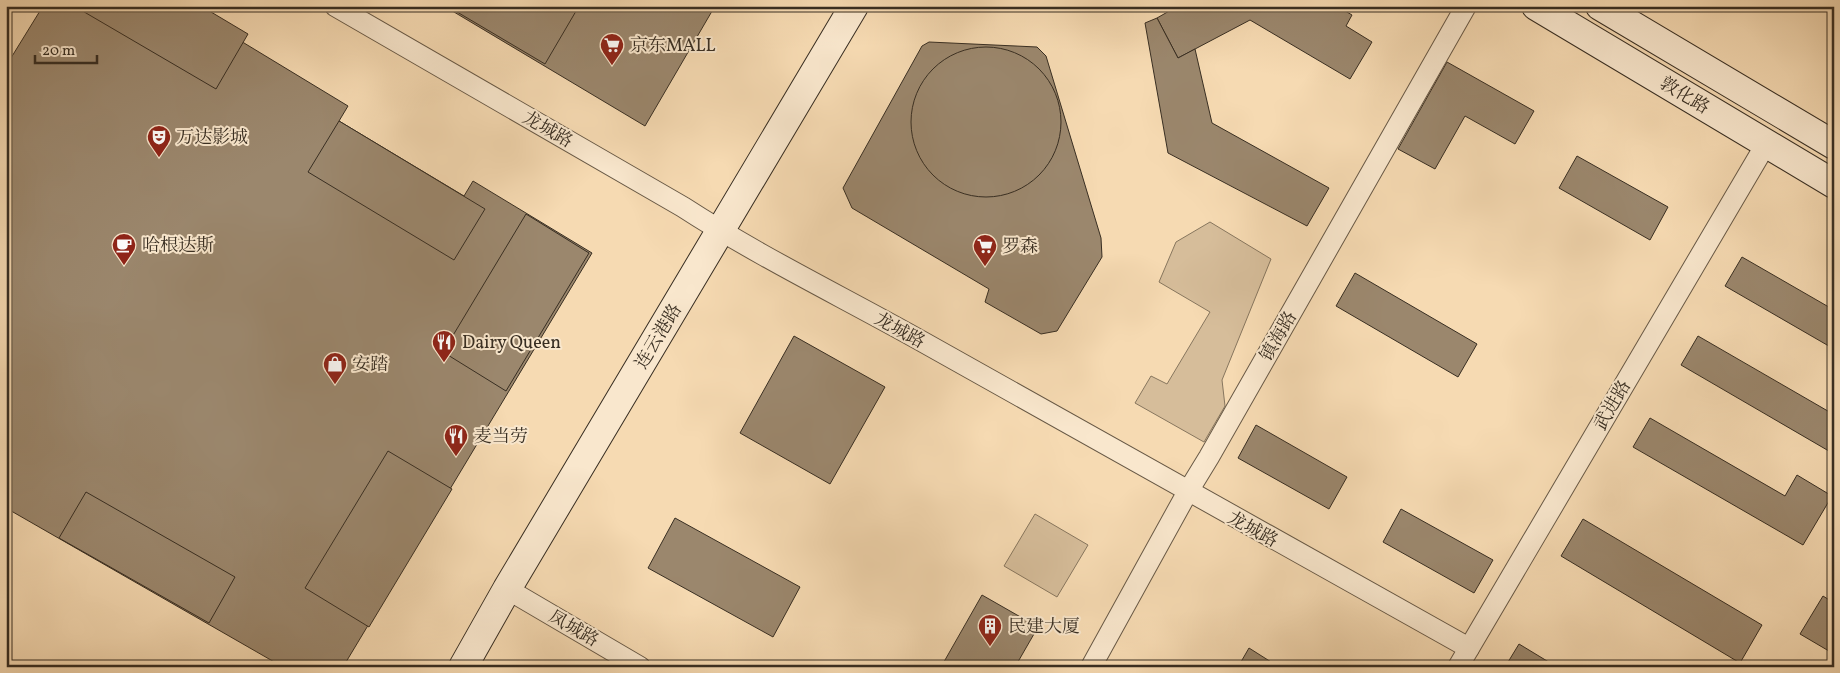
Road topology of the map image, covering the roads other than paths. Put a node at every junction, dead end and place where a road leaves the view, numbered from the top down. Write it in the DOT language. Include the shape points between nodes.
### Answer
graph roads {
  1 [pos="335,6"];
  2 [pos="854,6"];
  3 [pos="1466,6"];
  4 [pos="1536,6"];
  5 [pos="1600,6"];
  6 [pos="1766,144"];
  7 [pos="1834,145"];
  8 [pos="1834,184"];
  9 [pos="720,231"];
  10 [pos="1188,493"];
  11 [pos="508,589"];
  12 [pos="1469,648"];
  13 [pos="463,667"];
  14 [pos="640,667"];
  15 [pos="1091,667"];
  16 [pos="1458,667"];
  1 -- 9 [label="street, 龙城路"];
  2 -- 9 [label="main road, 连云港路"];
  3 -- 10 [label="street, 镇海路"];
  4 -- 6 [label="main road, 敦化路"];
  5 -- 7 [label="main road, 敦化路"];
  6 -- 8 [label="main road, 敦化路"];
  6 -- 12 [label="street, 武进路"];
  9 -- 10 [label="street, 龙城路"];
  9 -- 11 [label="main road, 连云港路"];
  10 -- 12 [label="street, 龙城路"];
  10 -- 15 [label="street, 镇海路"];
  11 -- 13 [label="main road, 连云港路"];
  11 -- 14 [label="street, 凤城路"];
  12 -- 16 [label="street, 武进路"];
}
